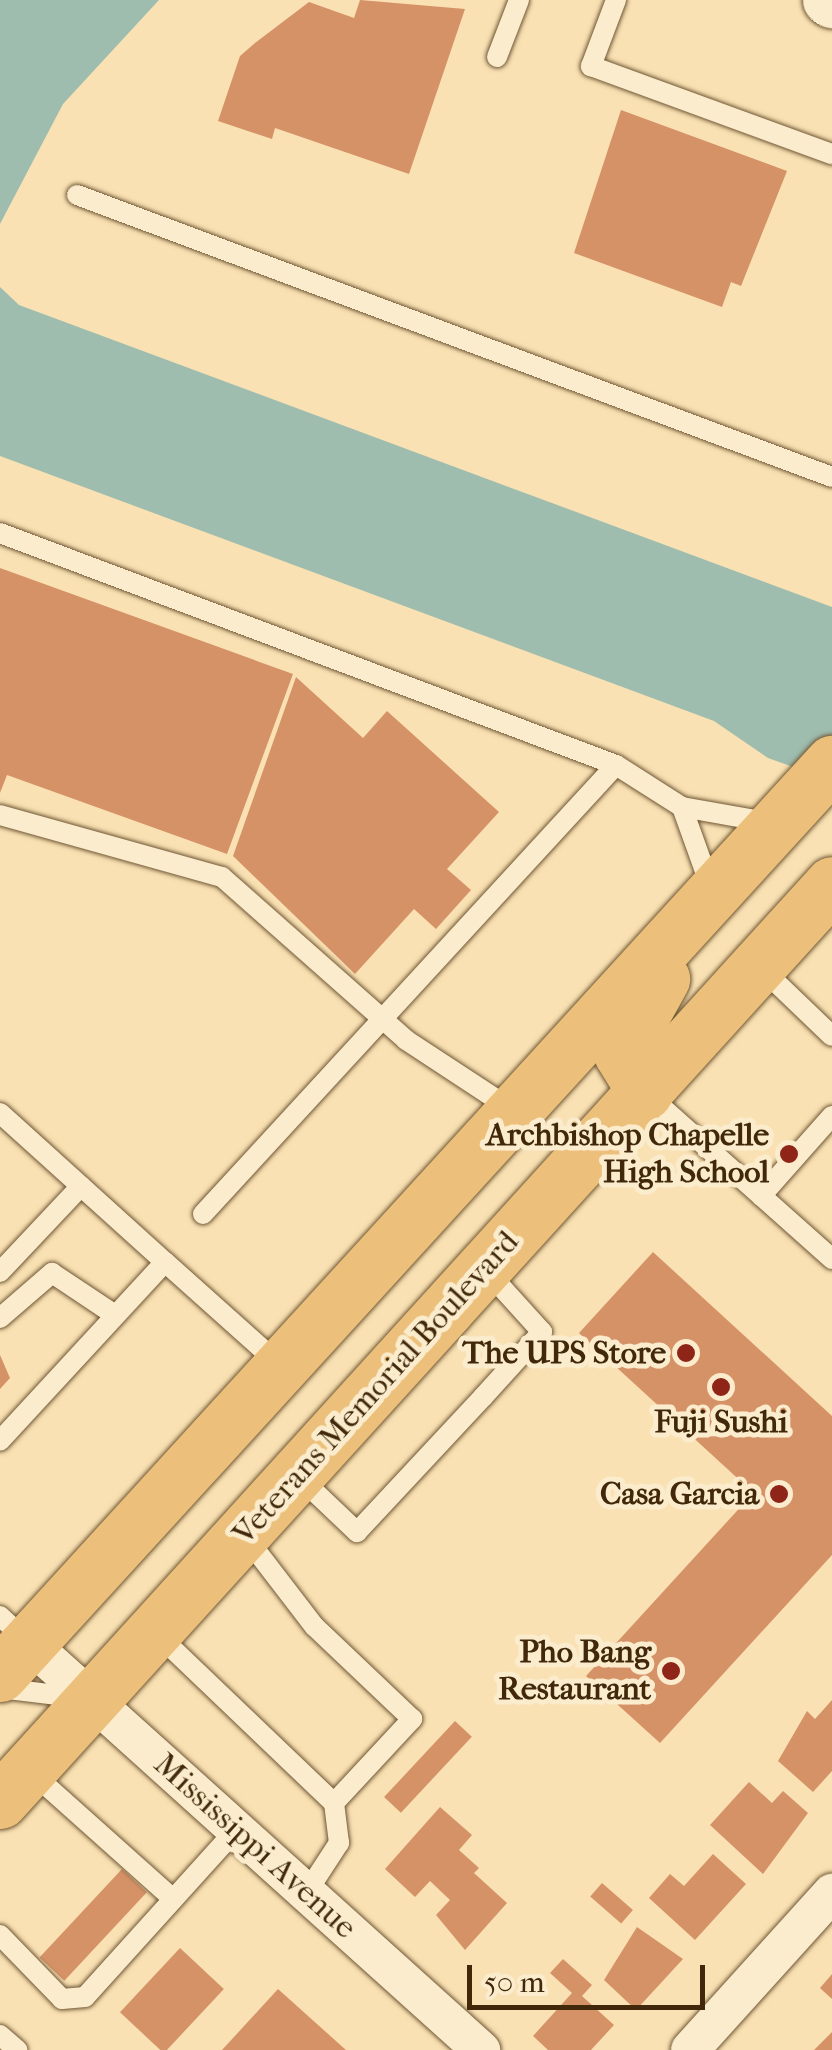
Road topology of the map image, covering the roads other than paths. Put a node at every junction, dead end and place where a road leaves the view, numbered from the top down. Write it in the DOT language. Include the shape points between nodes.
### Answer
graph roads {
  1 [pos="518,0"];
  2 [pos="616,0"];
  3 [pos="496,57"];
  4 [pos="832,154"];
  5 [pos="77,194"];
  6 [pos="832,476"];
  7 [pos="0,533"];
  8 [pos="832,763"];
  9 [pos="616,765"];
  10 [pos="682,807"];
  11 [pos="786,813"];
  12 [pos="0,815"];
  13 [pos="832,884"];
  14 [pos="712,895"];
  15 [pos="758,966"];
  16 [pos="382,1019"];
  17 [pos="832,1036"];
  18 [pos="645,1092"];
  19 [pos="513,1110"];
  20 [pos="0,1113"];
  21 [pos="832,1116"];
  22 [pos="81,1186"];
  23 [pos="761,1196"];
  24 [pos="204,1214"];
  25 [pos="832,1259"];
  26 [pos="165,1262"];
  27 [pos="484,1268"];
  28 [pos="0,1272"];
  29 [pos="115,1316"];
  30 [pos="0,1318"];
  31 [pos="280,1365"];
  32 [pos="0,1440"];
  33 [pos="296,1475"];
  34 [pos="243,1534"];
  35 [pos="154,1631"];
  36 [pos="9,1644"];
  37 [pos="0,1688"];
  38 [pos="92,1700"];
  39 [pos="14,1785"];
  40 [pos="334,1803"];
  41 [pos="238,1829"];
  42 [pos="307,1892"];
  43 [pos="832,1893"];
  44 [pos="173,1899"];
  45 [pos="0,1935"];
  46 [pos="0,2035"];
  47 [pos="17,2050"];
  48 [pos="482,2050"];
  49 [pos="690,2050"];
  1 -- 3 [label="lane"];
  2 -- 4 [label="lane" via="591,66"];
  5 -- 6 [label="lane"];
  7 -- 9 [label="lane"];
  8 -- 11 [label="main road"];
  9 -- 10 [label="lane"];
  9 -- 16 [label="lane"];
  10 -- 11 [label="lane"];
  10 -- 14 [label="lane"];
  11 -- 14 [label="main road"];
  12 -- 16 [label="lane" via="222,877"];
  13 -- 15 [label="main road, Veterans Memorial Boulevard"];
  14 -- 18 [label="main road" via="621,1053"];
  14 -- 19 [label="main road"];
  15 -- 17 [label="lane"];
  15 -- 18 [label="main road, Veterans Memorial Boulevard"];
  16 -- 19 [label="lane"];
  16 -- 24 [label="lane"];
  18 -- 23 [label="lane"];
  18 -- 27 [label="main road, Veterans Memorial Boulevard"];
  19 -- 31 [label="main road"];
  19 -- 33 [label="main road" via="528,1151 517,1186 316,1420"];
  20 -- 22 [label="lane"];
  21 -- 23 [label="lane"];
  22 -- 26 [label="lane"];
  22 -- 28 [label="lane"];
  23 -- 25 [label="lane"];
  26 -- 29 [label="lane"];
  26 -- 31 [label="lane"];
  27 -- 33 [label="main road, Veterans Memorial Boulevard"];
  27 -- 33 [label="lane" via="542,1332 357,1532"];
  29 -- 30 [label="lane" via="52,1273"];
  29 -- 32 [label="lane"];
  31 -- 36 [label="main road"];
  33 -- 34 [label="main road, Veterans Memorial Boulevard"];
  34 -- 35 [label="main road, Veterans Memorial Boulevard"];
  34 -- 40 [label="lane" via="314,1626 412,1719"];
  35 -- 38 [label="main road, Veterans Memorial Boulevard"];
  35 -- 40 [label="lane"];
  36 -- 38 [label="street, Mississippi Avenue"];
  37 -- 38 [label="lane"];
  38 -- 39 [label="main road, Veterans Memorial Boulevard"];
  38 -- 41 [label="street, Mississippi Avenue"];
  39 -- 44 [label="lane"];
  40 -- 42 [label="lane" via="339,1843"];
  41 -- 42 [label="street, Mississippi Avenue"];
  41 -- 44 [label="lane"];
  42 -- 48 [label="street, Mississippi Avenue"];
  43 -- 49 [label="street"];
  44 -- 45 [label="lane" via="85,1997 62,1999"];
  46 -- 47 [label="lane"];
}
